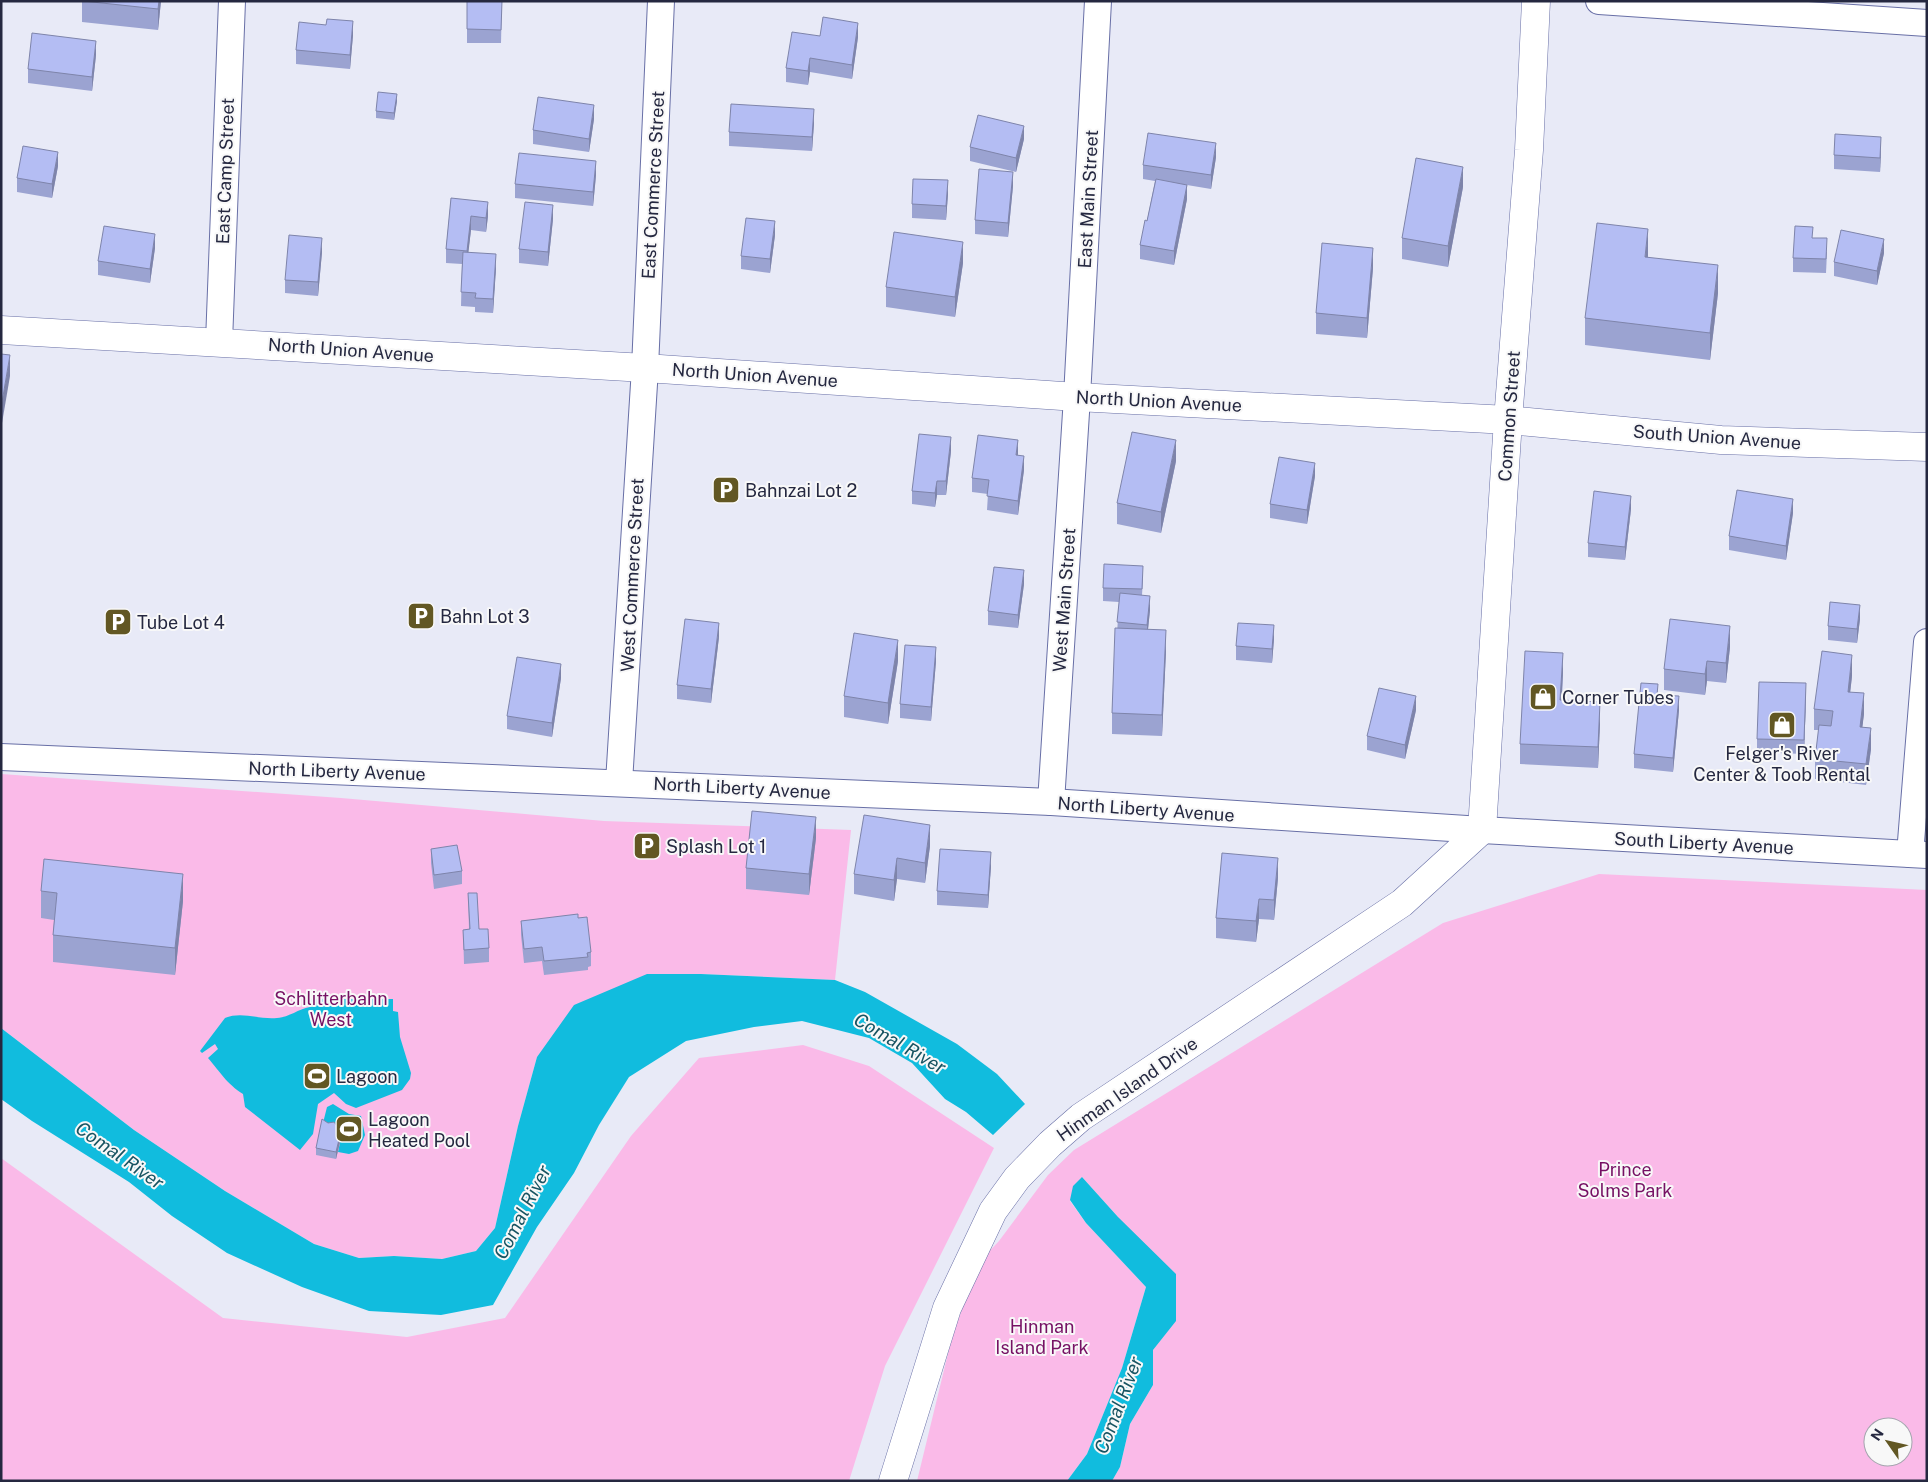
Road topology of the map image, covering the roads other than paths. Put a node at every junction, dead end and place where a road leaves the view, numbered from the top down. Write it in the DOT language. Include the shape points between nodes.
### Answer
graph roads {
  1 [pos="232,1"];
  2 [pos="661,1"];
  3 [pos="1098,1"];
  4 [pos="1536,1"];
  5 [pos="1599,1"];
  6 [pos="1927,23"];
  7 [pos="1,330"];
  8 [pos="219,342"];
  9 [pos="645,368"];
  10 [pos="1078,397"];
  11 [pos="1508,420"];
  12 [pos="1927,447"];
  13 [pos="1927,642"];
  14 [pos="1,757"];
  15 [pos="619,782"];
  16 [pos="1051,802"];
  17 [pos="1482,830"];
  18 [pos="1919,855"];
  19 [pos="893,1481"];
  1 -- 8 [label="street, East Camp Street"];
  2 -- 9 [label="street, East Commerce Street"];
  3 -- 10 [label="street, East Main Street"];
  4 -- 11 [label="street, Common Street" via="1529,150"];
  5 -- 6 [label="street"];
  7 -- 8 [label="street, North Union Avenue"];
  8 -- 9 [label="street, North Union Avenue"];
  9 -- 10 [label="street, North Union Avenue"];
  9 -- 15 [label="street, West Commerce Street"];
  10 -- 11 [label="street, North Union Avenue"];
  10 -- 16 [label="street, West Main Street"];
  11 -- 12 [label="street, South Union Avenue" via="1721,440"];
  11 -- 17 [label="street, Common Street"];
  13 -- 18 [label="street"];
  14 -- 15 [label="street, North Liberty Avenue"];
  15 -- 16 [label="street, North Liberty Avenue"];
  16 -- 17 [label="street, North Liberty Avenue"];
  17 -- 18 [label="street, South Liberty Avenue"];
  17 -- 19 [label="street, Hinman Island Drive" via="1402,903 1081,1117 1016,1178 993,1211 947,1308"];
}
